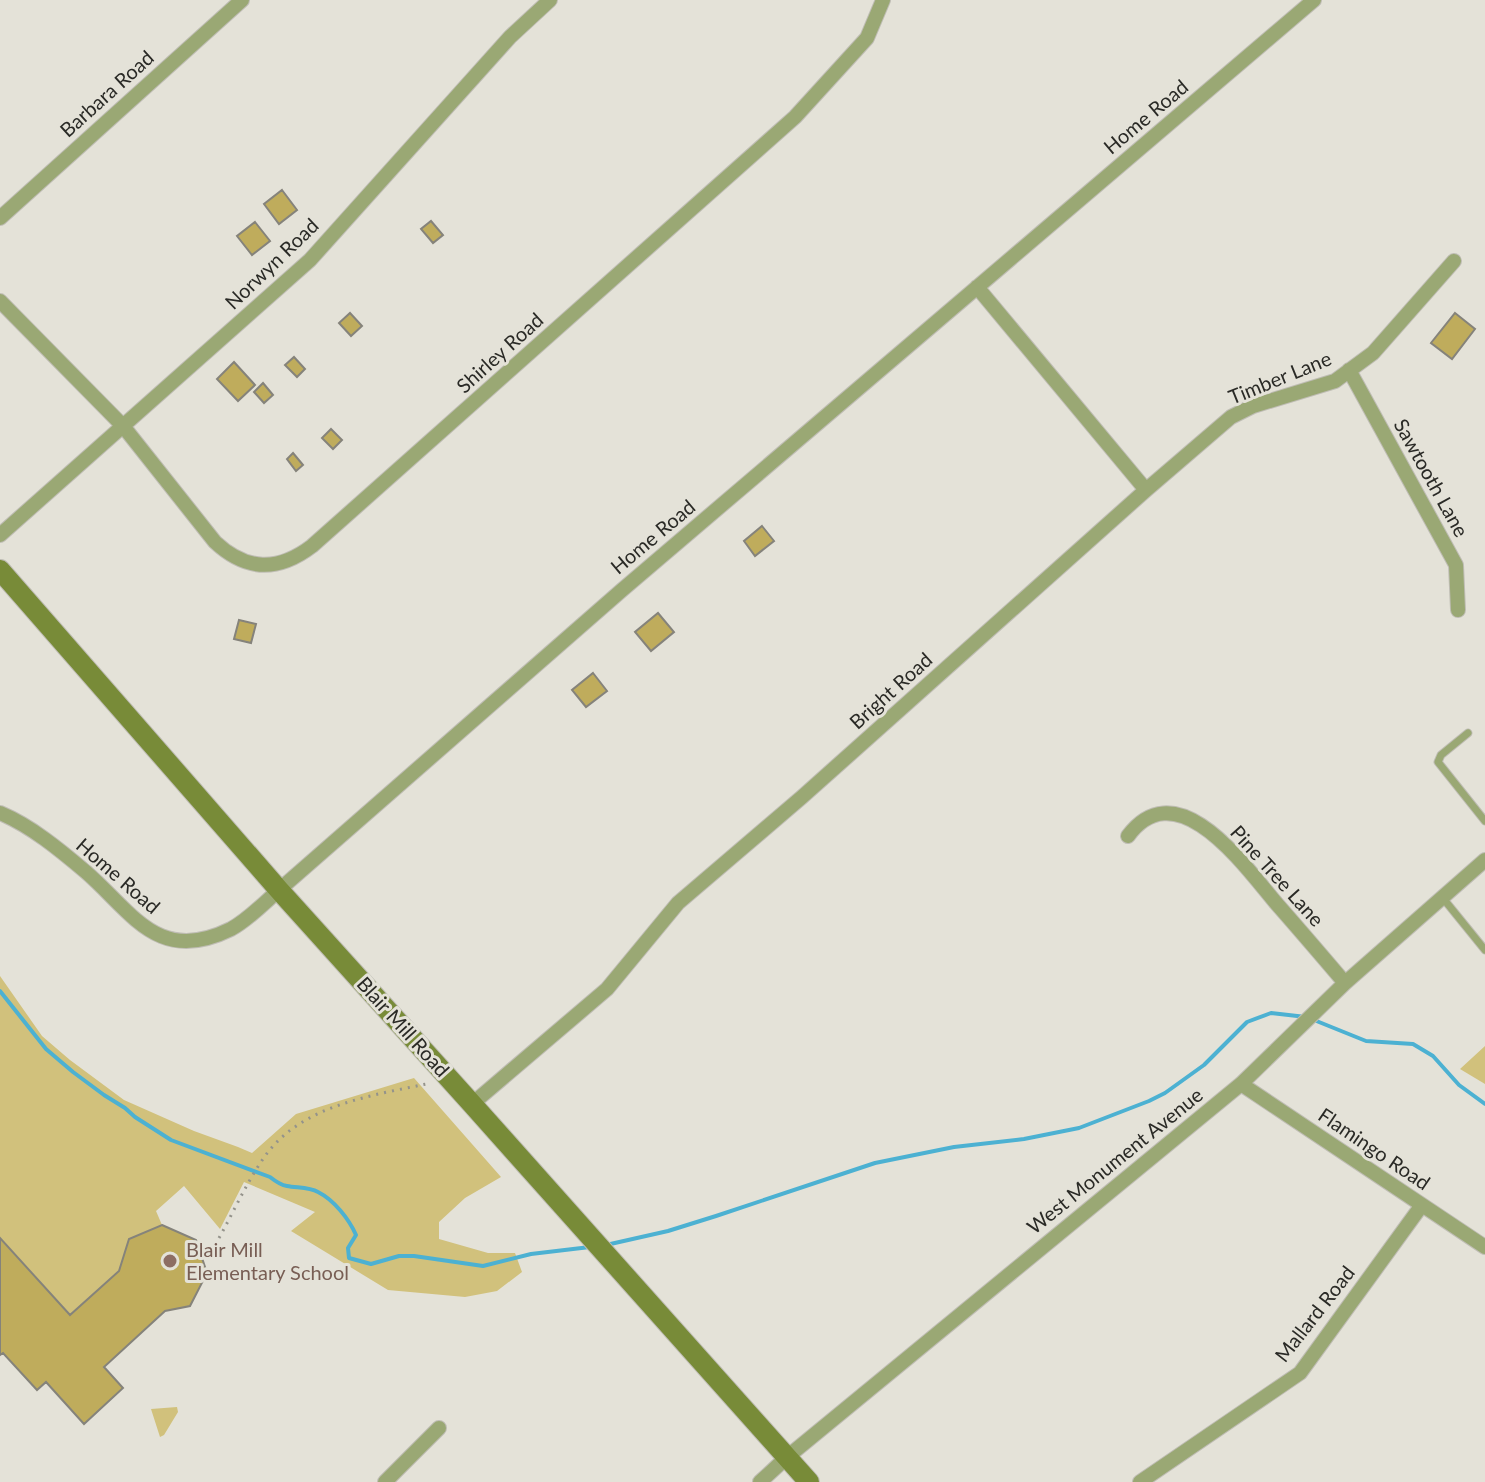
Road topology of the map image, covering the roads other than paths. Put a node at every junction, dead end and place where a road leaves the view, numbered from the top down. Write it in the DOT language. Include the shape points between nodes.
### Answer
graph roads {
  1 [pos="242,0"];
  2 [pos="550,0"];
  3 [pos="883,0"];
  4 [pos="1314,0"];
  5 [pos="0,218"];
  6 [pos="1454,261"];
  7 [pos="977,287"];
  8 [pos="0,301"];
  9 [pos="1349,370"];
  10 [pos="123,426"];
  11 [pos="1146,490"];
  12 [pos="0,535"];
  13 [pos="0,570"];
  14 [pos="1458,610"];
  15 [pos="1468,733"];
  16 [pos="0,813"];
  17 [pos="1485,821"];
  18 [pos="1128,836"];
  19 [pos="1485,860"];
  20 [pos="279,890"];
  21 [pos="1442,897"];
  22 [pos="1485,950"];
  23 [pos="1345,983"];
  24 [pos="1241,1084"];
  25 [pos="472,1104"];
  26 [pos="1422,1205"];
  27 [pos="1485,1247"];
  28 [pos="439,1428"];
  29 [pos="786,1458"];
  30 [pos="385,1482"];
  31 [pos="760,1482"];
  32 [pos="809,1482"];
  33 [pos="1140,1482"];
  1 -- 5 [label="street, Barbara Road"];
  2 -- 10 [label="street, Norwyn Road" via="510,37 310,260"];
  3 -- 10 [label="street, Shirley Road" via="867,38 795,117 303,554 265,565 226,552"];
  4 -- 7 [label="street, Home Road"];
  6 -- 9 [label="street, Timber Lane" via="1373,353"];
  7 -- 11 [label="street"];
  7 -- 20 [label="street, Home Road"];
  8 -- 10 [label="street"];
  9 -- 11 [label="street, Timber Lane" via="1335,381 1231,417"];
  9 -- 14 [label="street, Sawtooth Lane" via="1456,565"];
  10 -- 12 [label="street, Norwyn Road"];
  11 -- 25 [label="street, Bright Road" via="678,903 607,989"];
  13 -- 20 [label="main road, Blair Mill Road"];
  15 -- 17 [label="lane" via="1438,762"];
  16 -- 20 [label="street, Home Road" via="62,854 150,931 178,940 203,940 234,928"];
  18 -- 23 [label="street, Pine Tree Lane" via="1148,816 1162,813 1207,829 1233,851"];
  19 -- 21 [label="street, West Monument Avenue"];
  20 -- 25 [label="main road, Blair Mill Road"];
  21 -- 22 [label="lane"];
  21 -- 23 [label="street, West Monument Avenue"];
  23 -- 24 [label="street, West Monument Avenue"];
  24 -- 26 [label="street, Flamingo Road"];
  24 -- 29 [label="street, West Monument Avenue"];
  25 -- 29 [label="main road, Blair Mill Road"];
  26 -- 27 [label="street, Flamingo Road"];
  26 -- 33 [label="street, Mallard Road" via="1300,1373"];
  28 -- 30 [label="street"];
  29 -- 31 [label="street, West Monument Avenue"];
  29 -- 32 [label="main road, Blair Mill Road"];
}
